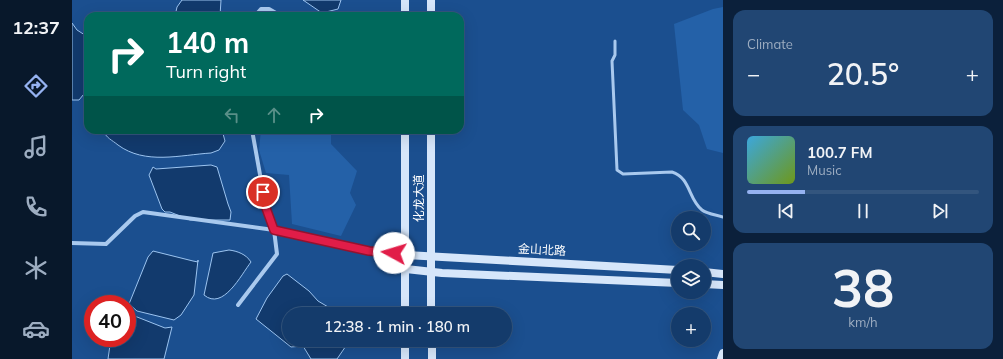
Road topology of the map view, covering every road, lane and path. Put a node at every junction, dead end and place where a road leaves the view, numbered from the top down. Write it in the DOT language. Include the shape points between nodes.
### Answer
graph roads {
  1 [pos="405,0"];
  2 [pos="431,0"];
  3 [pos="258,12"];
  4 [pos="274,12"];
  5 [pos="405,12"];
  6 [pos="431,12"];
  7 [pos="616,41"];
  8 [pos="253,134"];
  9 [pos="405,134"];
  10 [pos="431,134"];
  11 [pos="723,217"];
  12 [pos="274,230"];
  13 [pos="72,243"];
  14 [pos="406,254"];
  15 [pos="431,256"];
  16 [pos="406,269"];
  17 [pos="671,270"];
  18 [pos="431,272"];
  19 [pos="711,273"];
  20 [pos="723,274"];
  21 [pos="671,283"];
  22 [pos="711,284"];
  23 [pos="723,284"];
  24 [pos="238,305"];
  25 [pos="405,307"];
  26 [pos="431,307"];
  27 [pos="405,347"];
  28 [pos="432,347"];
  29 [pos="723,353"];
  30 [pos="405,359"];
  31 [pos="432,359"];
  32 [pos="721,359"];
  1 -- 5 [label="street"];
  2 -- 6 [label="street"];
  3 -- 4 [label="street" via="260,9"];
  7 -- 11 [label="lane" via="612,61 618,170 623,174 679,174 703,211"];
  8 -- 12 [label="street" via="266,208"];
  9 -- 14 [label="street, 化龙大道"];
  10 -- 15 [label="street, 化龙大道"];
  12 -- 13 [label="street" via="143,212 135,216 106,244"];
  12 -- 14 [label="street, 金山北路" via="369,251"];
  12 -- 24 [label="street" via="277,254"];
  14 -- 15 [label="street, 金山北路"];
  14 -- 16 [label="street, 化龙大道"];
  15 -- 17 [label="street, 金山北路"];
  15 -- 18 [label="street, 化龙大道"];
  16 -- 18 [label="street"];
  16 -- 25 [label="street, 化龙大道"];
  18 -- 21 [label="street"];
  18 -- 26 [label="street, 化龙大道"];
  19 -- 20 [label="street"];
  22 -- 23 [label="street"];
  27 -- 30 [label="street"];
  28 -- 31 [label="street"];
  29 -- 32 [label="street"];
}
